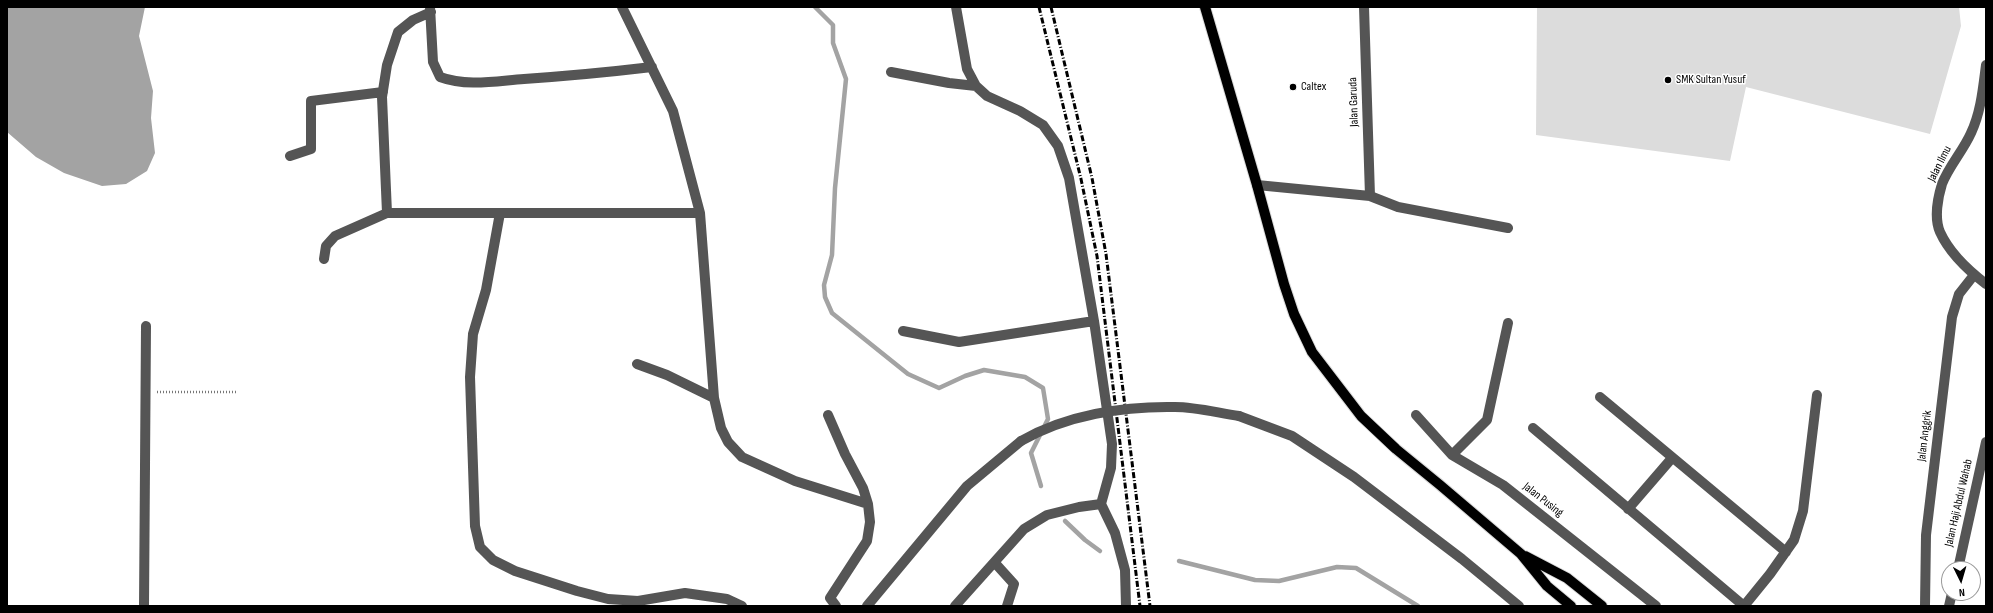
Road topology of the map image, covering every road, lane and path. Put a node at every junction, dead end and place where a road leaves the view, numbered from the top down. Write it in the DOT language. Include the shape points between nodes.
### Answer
graph roads {
  1 [pos="622,7"];
  2 [pos="956,7"];
  3 [pos="1205,7"];
  4 [pos="1364,7"];
  5 [pos="431,10"];
  6 [pos="1986,65"];
  7 [pos="652,67"];
  8 [pos="891,72"];
  9 [pos="976,86"];
  10 [pos="382,92"];
  11 [pos="290,156"];
  12 [pos="1257,185"];
  13 [pos="1370,196"];
  14 [pos="387,213"];
  15 [pos="500,213"];
  16 [pos="700,213"];
  17 [pos="1508,228"];
  18 [pos="324,259"];
  19 [pos="1974,275"];
  20 [pos="1986,284"];
  21 [pos="1094,322"];
  22 [pos="1508,322"];
  23 [pos="146,326"];
  24 [pos="903,331"];
  25 [pos="637,364"];
  26 [pos="145,392"];
  27 [pos="237,392"];
  28 [pos="1816,395"];
  29 [pos="1600,397"];
  30 [pos="714,398"];
  31 [pos="828,414"];
  32 [pos="1416,414"];
  33 [pos="1533,428"];
  34 [pos="1986,442"];
  35 [pos="1452,455"];
  36 [pos="1672,458"];
  37 [pos="868,504"];
  38 [pos="1101,504"];
  39 [pos="1628,509"];
  40 [pos="1786,552"];
  41 [pos="1521,554"];
  42 [pos="1960,561"];
  43 [pos="995,563"];
  44 [pos="144,606"];
  45 [pos="742,606"];
  46 [pos="836,606"];
  47 [pos="867,606"];
  48 [pos="955,606"];
  49 [pos="1007,606"];
  50 [pos="1126,606"];
  51 [pos="1519,606"];
  52 [pos="1571,606"];
  53 [pos="1602,606"];
  54 [pos="1656,606"];
  55 [pos="1744,606"];
  56 [pos="1925,606"];
  1 -- 7 [label="street"];
  2 -- 9 [label="street" via="967,69"];
  3 -- 12 [label="main road"];
  4 -- 13 [label="street, Jalan Garuda"];
  5 -- 7 [label="street" via="433,62 440,77 454,82 475,83 570,76"];
  5 -- 10 [label="street" via="398,32"];
  6 -- 19 [label="street, Jalan Ilmu" via="1979,111 1971,134 1943,183 1937,216 1940,231"];
  7 -- 16 [label="street" via="673,111"];
  8 -- 9 [label="street" via="949,84"];
  9 -- 21 [label="street" via="987,96 1043,125 1058,146 1069,178"];
  10 -- 11 [label="street" via="311,101 311,150"];
  10 -- 14 [label="street"];
  12 -- 13 [label="street"];
  12 -- 41 [label="main road" via="1284,284 1294,314 1312,352 1361,416 1396,449"];
  13 -- 17 [label="street" via="1398,207"];
  14 -- 15 [label="street"];
  14 -- 18 [label="street" via="334,236 326,246"];
  15 -- 16 [label="street"];
  15 -- 45 [label="street" via="486,290 474,334 470,377 475,526 480,547 493,560 515,571 608,600 638,601 685,593 727,599"];
  16 -- 30 [label="street"];
  19 -- 20 [label="street, Jalan Ilmu"];
  19 -- 56 [label="street, Jalan Anggrik" via="1959,294 1952,317 1926,535"];
  21 -- 24 [label="street" via="959,342"];
  21 -- 38 [label="street" via="1112,444 1111,468"];
  22 -- 35 [label="street" via="1486,420"];
  23 -- 26 [label="street"];
  25 -- 30 [label="street" via="667,375"];
  26 -- 27 [label="path"];
  26 -- 44 [label="street"];
  28 -- 40 [label="street" via="1803,511 1794,540"];
  29 -- 36 [label="street"];
  30 -- 37 [label="street" via="720,428 728,442 742,457 795,481"];
  31 -- 37 [label="street"];
  32 -- 35 [label="street, Jalan Pusing"];
  33 -- 39 [label="street"];
  34 -- 42 [label="street, Jalan Haji Abdul Wahab"];
  35 -- 54 [label="street, Jalan Pusing" via="1503,485"];
  36 -- 39 [label="street"];
  36 -- 40 [label="street"];
  37 -- 46 [label="street" via="870,522 867,541 830,598"];
  38 -- 43 [label="street" via="1048,515 1024,529"];
  38 -- 50 [label="street" via="1115,533 1125,570"];
  39 -- 55 [label="street"];
  40 -- 55 [label="street"];
  41 -- 52 [label="main road" via="1547,586"];
  41 -- 53 [label="main road" via="1566,578"];
  43 -- 48 [label="street"];
  43 -- 49 [label="street" via="1014,584"];
  47 -- 51 [label="street, bridge" via="967,486 1021,441 1037,432 1075,419 1122,409 1176,407 1239,416 1292,436 1354,476"];
}
